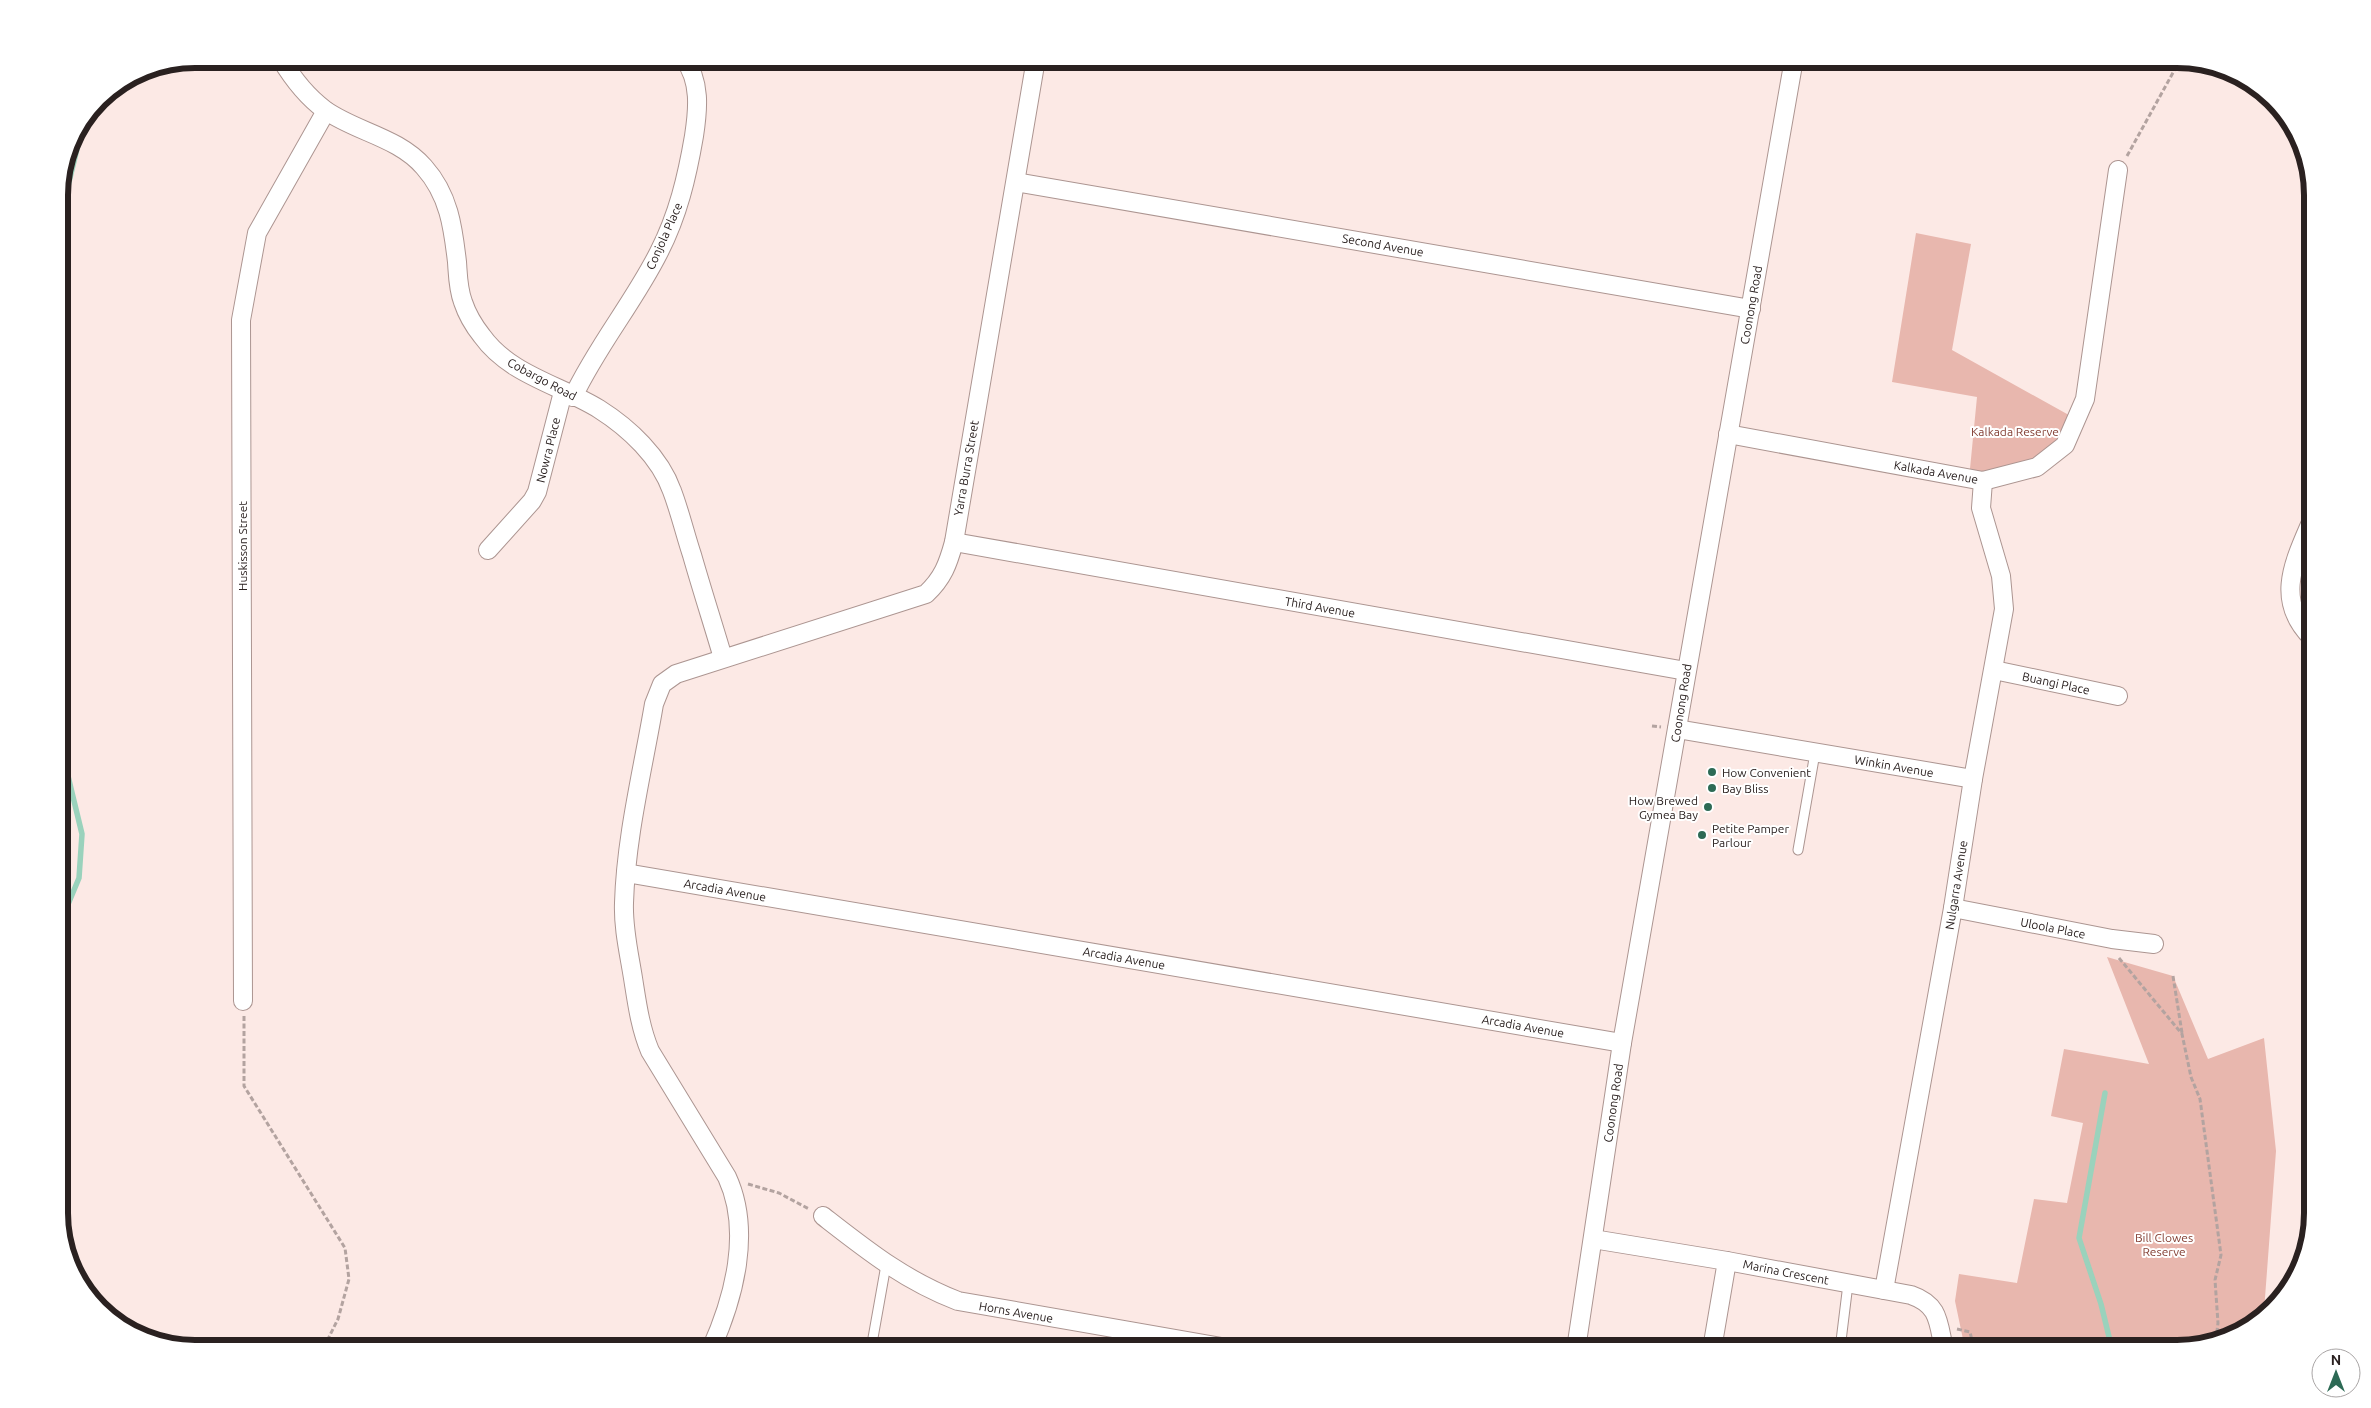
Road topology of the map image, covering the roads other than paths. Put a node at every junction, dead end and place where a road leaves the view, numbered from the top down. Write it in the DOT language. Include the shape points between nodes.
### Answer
graph roads {
  1 [pos="287,68"];
  2 [pos="688,68"];
  3 [pos="1035,68"];
  4 [pos="1792,68"];
  5 [pos="326,111"];
  6 [pos="2118,170"];
  7 [pos="1016,182"];
  8 [pos="1751,308"];
  9 [pos="568,394"];
  10 [pos="1728,434"];
  11 [pos="1983,481"];
  12 [pos="2303,540"];
  13 [pos="954,542"];
  14 [pos="488,550"];
  15 [pos="2303,628"];
  16 [pos="723,658"];
  17 [pos="1994,670"];
  18 [pos="1686,671"];
  19 [pos="2118,696"];
  20 [pos="1677,729"];
  21 [pos="1816,753"];
  22 [pos="1973,779"];
  23 [pos="1798,850"];
  24 [pos="626,873"];
  25 [pos="1953,908"];
  26 [pos="2154,944"];
  27 [pos="243,1001"];
  28 [pos="1622,1043"];
  29 [pos="823,1216"];
  30 [pos="1593,1239"];
  31 [pos="1727,1261"];
  32 [pos="886,1266"];
  33 [pos="1848,1284"];
  34 [pos="1884,1290"];
  35 [pos="715,1340"];
  36 [pos="873,1340"];
  37 [pos="1181,1340"];
  38 [pos="1577,1340"];
  39 [pos="1714,1340"];
  40 [pos="1841,1340"];
  41 [pos="1942,1340"];
  1 -- 5 [label="street, Cobargo Road" via="307,95"];
  2 -- 9 [label="street, Conjola Place" via="697,88 697,105 689,165 679,204 658,253 584,375"];
  3 -- 7 [label="street, Yarra Burra Street"];
  4 -- 8 [label="street, Coonong Road"];
  5 -- 9 [label="street, Cobargo Road" via="389,141 424,166 449,210 454,229 459,287 466,310 482,337 506,360"];
  5 -- 27 [label="street, Huskisson Street" via="257,233 241,320"];
  6 -- 11 [label="street, Kalkada Avenue" via="2085,399 2065,445 2037,467"];
  7 -- 8 [label="street, Second Avenue"];
  7 -- 13 [label="street, Yarra Burra Street"];
  8 -- 10 [label="street, Coonong Road"];
  9 -- 14 [label="street, Nowra Place" via="537,492"];
  9 -- 16 [label="street, Cobargo Road" via="614,418 631,433 654,460 672,489"];
  10 -- 11 [label="street, Kalkada Avenue"];
  10 -- 18 [label="street, Coonong Road"];
  11 -- 17 [label="street, Nulgarra Avenue" via="1981,508 2002,576 2005,601"];
  12 -- 15 [label="street" via="2290,575 2290,591 2296,620"];
  13 -- 16 [label="street, Yarra Burra Street" via="948,568 926,594"];
  13 -- 18 [label="street, Third Avenue"];
  16 -- 24 [label="street, Yarra Burra Street" via="676,674 662,684 654,704"];
  17 -- 19 [label="street, Buangi Place"];
  17 -- 22 [label="street, Nulgarra Avenue"];
  18 -- 20 [label="street, Coonong Road"];
  20 -- 21 [label="street, Winkin Avenue"];
  20 -- 28 [label="street, Coonong Road"];
  21 -- 22 [label="street, Winkin Avenue"];
  21 -- 23 [label="lane"];
  22 -- 25 [label="street, Nulgarra Avenue"];
  24 -- 28 [label="street, Arcadia Avenue"];
  24 -- 35 [label="street" via="626,930 642,1033 658,1066 735,1195 738,1246 724,1322"];
  25 -- 26 [label="street, Uloola Place"];
  25 -- 34 [label="street, Nulgarra Avenue"];
  28 -- 30 [label="street, Coonong Road"];
  29 -- 32 [label="street, Horns Avenue"];
  30 -- 31 [label="street, Marina Crescent"];
  30 -- 38 [label="street, Coonong Road"];
  31 -- 33 [label="street, Marina Crescent"];
  31 -- 39 [label="street"];
  32 -- 36 [label="lane"];
  32 -- 37 [label="street, Horns Avenue" via="958,1301"];
  33 -- 34 [label="street, Marina Crescent"];
  33 -- 40 [label="lane"];
  34 -- 41 [label="street, Marina Crescent" via="1911,1295 1929,1304 1938,1320"];
}
